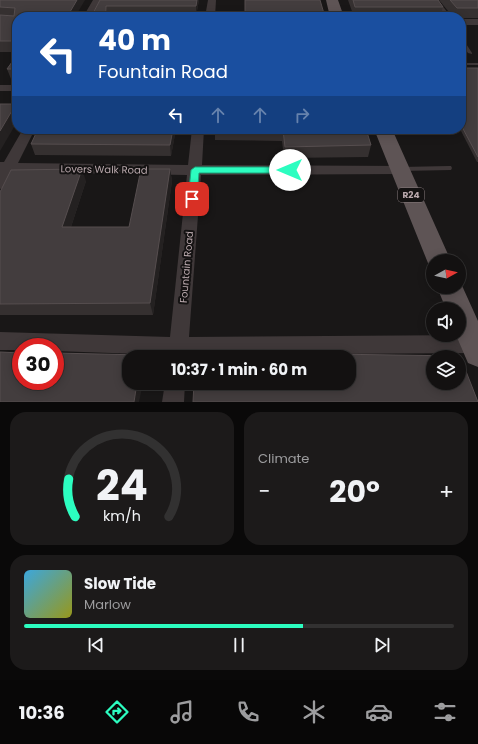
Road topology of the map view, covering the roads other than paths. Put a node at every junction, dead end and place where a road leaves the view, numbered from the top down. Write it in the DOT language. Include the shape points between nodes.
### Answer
graph roads {
  1 [pos="97,0"];
  2 [pos="212,0"];
  3 [pos="332,0"];
  4 [pos="434,0"];
  5 [pos="91,12"];
  6 [pos="211,12"];
  7 [pos="336,12"];
  8 [pos="442,12"];
  9 [pos="466,22"];
  10 [pos="478,22"];
  11 [pos="466,47"];
  12 [pos="470,53"];
  13 [pos="466,64"];
  14 [pos="478,64"];
  15 [pos="0,88"];
  16 [pos="12,88"];
  17 [pos="25,134"];
  18 [pos="198,134"];
  19 [pos="385,134"];
  20 [pos="4,168"];
  21 [pos="449,168"];
  22 [pos="400,169"];
  23 [pos="195,170"];
  24 [pos="0,184"];
  25 [pos="436,254"];
  26 [pos="453,294"];
  27 [pos="0,341"];
  28 [pos="476,349"];
  29 [pos="160,350"];
  30 [pos="178,350"];
  31 [pos="327,350"];
  32 [pos="174,390"];
  33 [pos="173,402"];
  1 -- 5 [label="street"];
  2 -- 6 [label="street"];
  3 -- 7 [label="main road"];
  4 -- 8 [label="street"];
  9 -- 10 [label="street"];
  11 -- 12 [label="lane"];
  13 -- 14 [label="lane"];
  15 -- 16 [label="street"];
  17 -- 20 [label="street"];
  18 -- 23 [label="street, Fountain Road"];
  19 -- 22 [label="main road, R24"];
  20 -- 23 [label="street, Lovers Walk Road"];
  20 -- 24 [label="street"];
  21 -- 22 [label="lane"];
  22 -- 23 [label="street, Lovers Walk Road"];
  22 -- 25 [label="main road, R24"];
  23 -- 30 [label="street, Fountain Road"];
  26 -- 28 [label="main road"];
  27 -- 29 [label="street"];
  28 -- 31 [label="street"];
  32 -- 33 [label="street"];
}
